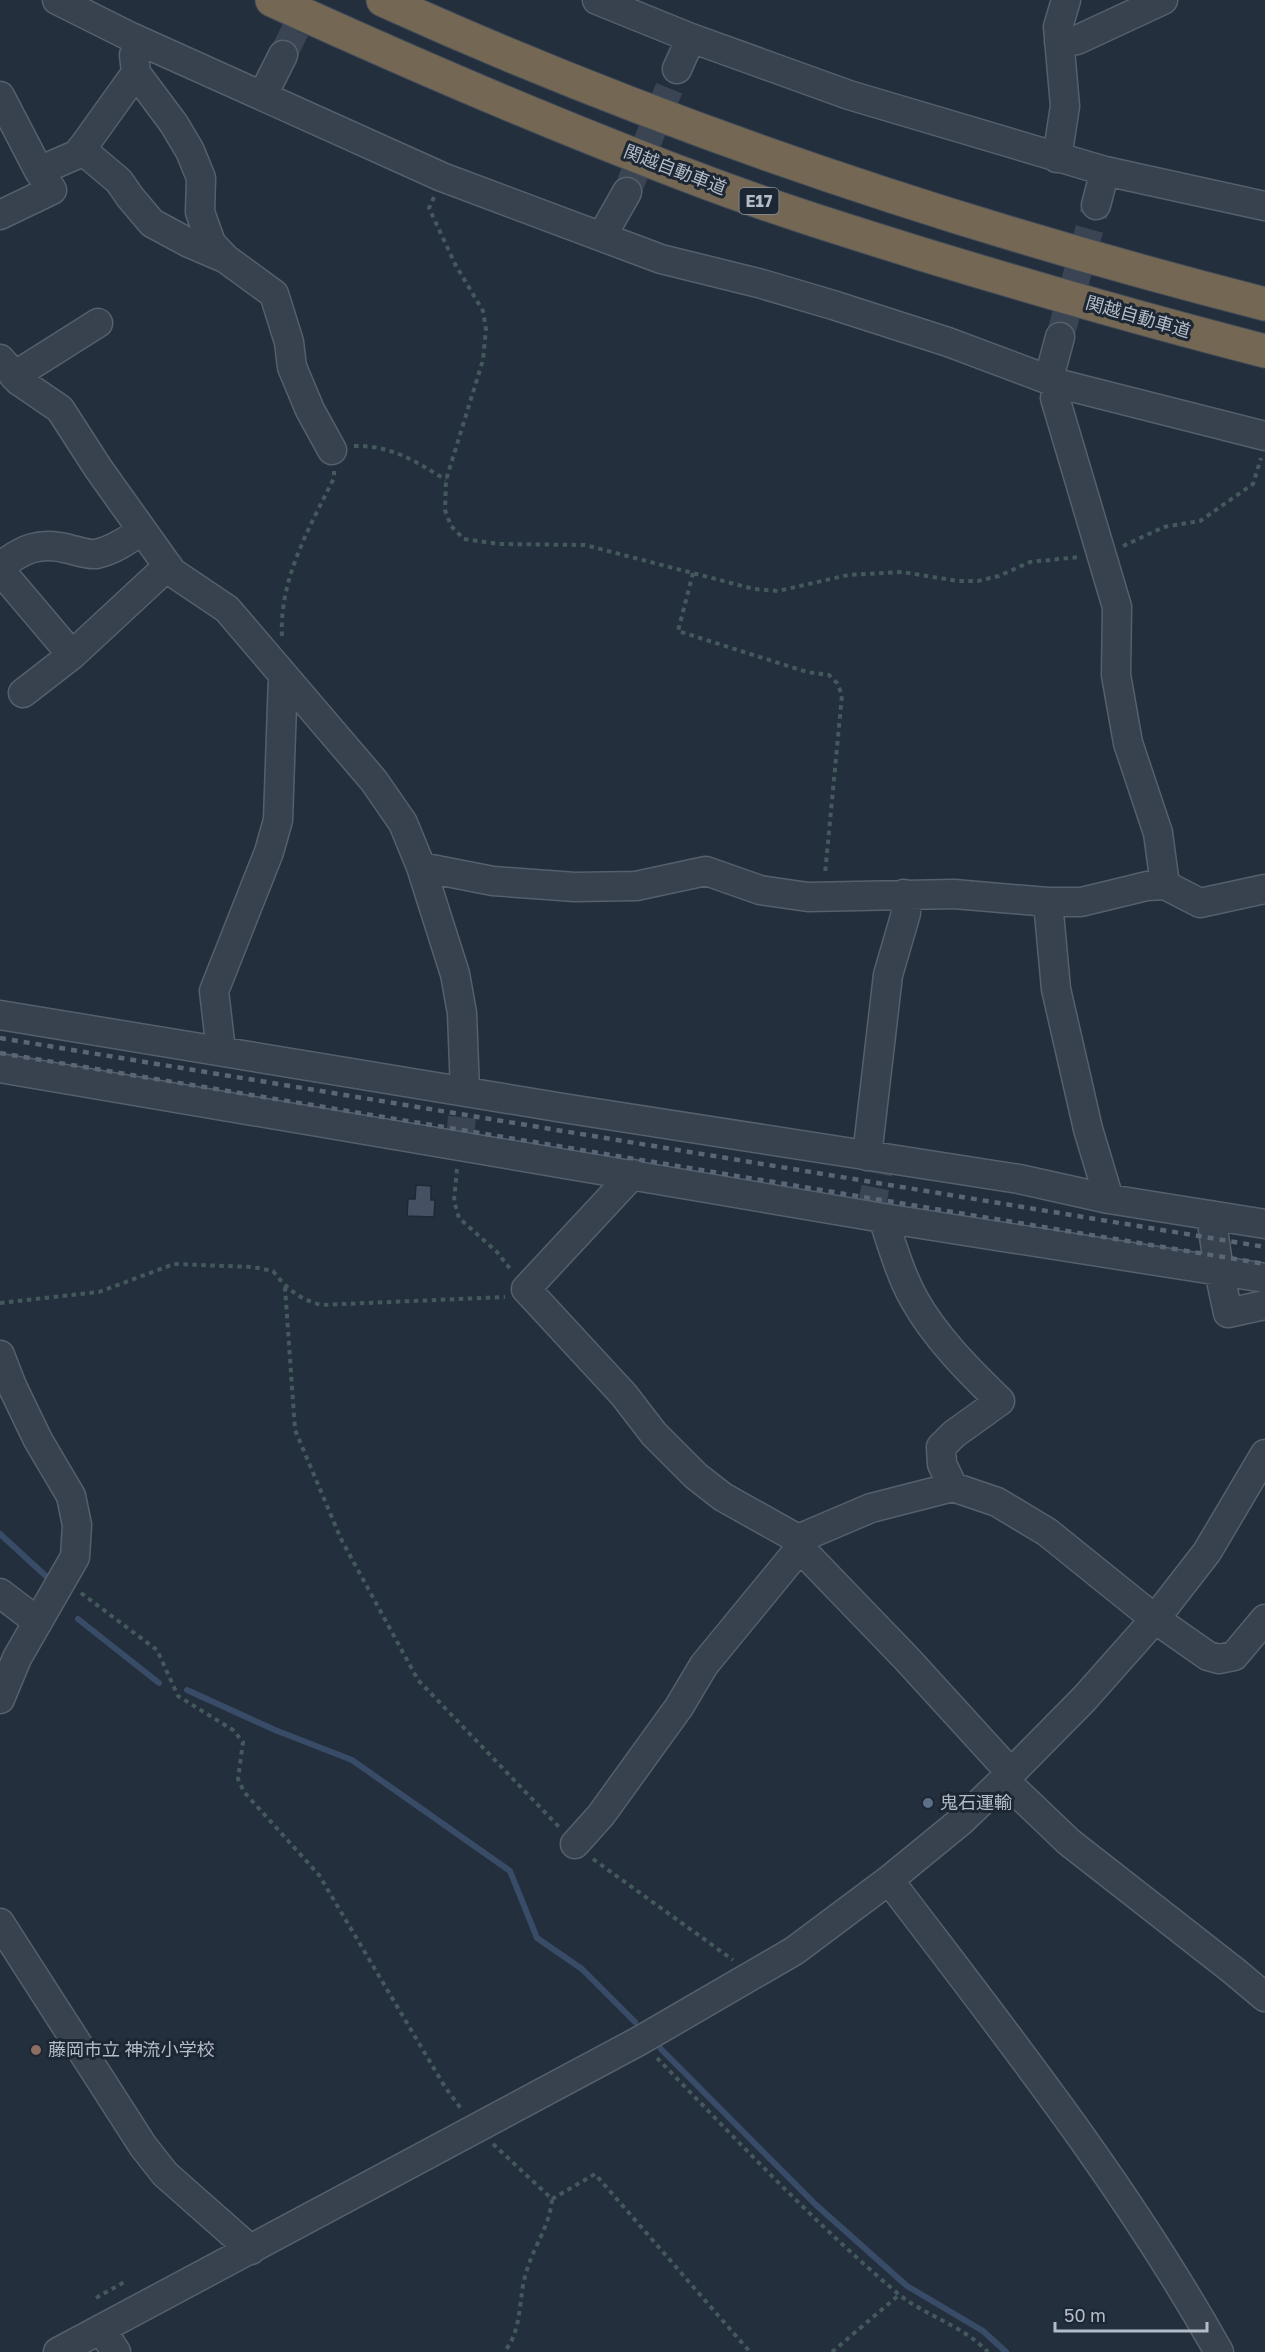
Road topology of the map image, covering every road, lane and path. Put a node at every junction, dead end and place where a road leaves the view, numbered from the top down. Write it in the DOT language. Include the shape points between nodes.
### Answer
graph roads {
  1 [pos="57,0"];
  2 [pos="272,0"];
  3 [pos="383,0"];
  4 [pos="597,0"];
  5 [pos="1066,0"];
  6 [pos="1163,0"];
  7 [pos="131,37"];
  8 [pos="691,38"];
  9 [pos="1059,42"];
  10 [pos="283,55"];
  11 [pos="677,69"];
  12 [pos="136,73"];
  13 [pos="262,95"];
  14 [pos="0,96"];
  15 [pos="81,149"];
  16 [pos="1057,158"];
  17 [pos="39,171"];
  18 [pos="1105,171"];
  19 [pos="442,177"];
  20 [pos="627,192"];
  21 [pos="1096,205"];
  22 [pos="1265,206"];
  23 [pos="0,215"];
  24 [pos="602,236"];
  25 [pos="226,259"];
  26 [pos="1265,304"];
  27 [pos="98,323"];
  28 [pos="1060,337"];
  29 [pos="1265,351"];
  30 [pos="7,367"];
  31 [pos="1055,381"];
  32 [pos="1264,445"];
  33 [pos="332,450"];
  34 [pos="446,480"];
  35 [pos="142,530"];
  36 [pos="1102,555"];
  37 [pos="168,566"];
  38 [pos="0,568"];
  39 [pos="693,573"];
  40 [pos="72,655"];
  41 [pos="283,676"];
  42 [pos="23,693"];
  43 [pos="421,867"];
  44 [pos="1166,885"];
  45 [pos="1265,890"];
  46 [pos="904,894"];
  47 [pos="823,897"];
  48 [pos="1048,902"];
  49 [pos="0,1015"];
  50 [pos="220,1051"];
  51 [pos="0,1068"];
  52 [pos="465,1091"];
  53 [pos="459,1145"];
  54 [pos="867,1155"];
  55 [pos="633,1174"];
  56 [pos="1109,1199"];
  57 [pos="1211,1215"];
  58 [pos="883,1218"];
  59 [pos="1265,1224"];
  60 [pos="1219,1271"];
  61 [pos="1265,1278"];
  62 [pos="285,1287"];
  63 [pos="526,1289"];
  64 [pos="0,1303"];
  65 [pos="1265,1305"];
  66 [pos="0,1355"];
  67 [pos="1265,1454"];
  68 [pos="953,1487"];
  69 [pos="799,1543"];
  70 [pos="63,1579"];
  71 [pos="0,1593"];
  72 [pos="1155,1619"];
  73 [pos="1265,1619"];
  74 [pos="38,1622"];
  75 [pos="0,1699"];
  76 [pos="1008,1777"];
  77 [pos="575,1844"];
  78 [pos="889,1880"];
  79 [pos="0,1923"];
  80 [pos="748,1978"];
  81 [pos="1265,1997"];
  82 [pos="639,2041"];
  83 [pos="476,2128"];
  84 [pos="552,2199"];
  85 [pos="251,2250"];
  86 [pos="126,2281"];
  87 [pos="898,2295"];
  88 [pos="96,2298"];
  89 [pos="100,2329"];
  90 [pos="58,2352"];
  91 [pos="116,2352"];
  92 [pos="504,2352"];
  93 [pos="750,2352"];
  94 [pos="832,2352"];
  95 [pos="988,2352"];
  96 [pos="1219,2352"];
  1 -- 7 [label="street"];
  2 -- 29 [label="highway, 関越自動車道 / E17" via="546,120 699,180 996,276"];
  3 -- 26 [label="highway" via="577,84 865,189"];
  4 -- 8 [label="street"];
  5 -- 9 [label="street" via="1058,27"];
  6 -- 9 [label="street" via="1077,40"];
  7 -- 12 [label="street"];
  7 -- 13 [label="street"];
  8 -- 11 [label="street"];
  8 -- 16 [label="street" via="849,95"];
  9 -- 16 [label="street" via="1065,106"];
  10 -- 13 [label="street"];
  12 -- 15 [label="street"];
  12 -- 25 [label="street" via="190,151 201,178 200,212 211,243"];
  13 -- 19 [label="street"];
  14 -- 17 [label="street"];
  15 -- 17 [label="street" via="78,154"];
  15 -- 25 [label="street" via="120,181 152,223"];
  16 -- 18 [label="street"];
  17 -- 23 [label="street" via="52,190"];
  18 -- 21 [label="street"];
  18 -- 22 [label="street"];
  19 -- 24 [label="street"];
  19 -- 34 [label="path" via="429,208 483,311 486,329 483,360"];
  20 -- 24 [label="street"];
  24 -- 31 [label="street" via="661,259 844,308"];
  25 -- 33 [label="street" via="274,294 296,378"];
  27 -- 30 [label="street"];
  28 -- 31 [label="street"];
  30 -- 35 [label="street" via="19,381 60,409"];
  31 -- 32 [label="street"];
  31 -- 36 [label="street" via="1055,398"];
  32 -- 36 [label="path" via="1253,484 1200,521 1164,526"];
  33 -- 34 [label="path" via="371,446 391,450"];
  33 -- 41 [label="path" via="334,478 289,576 281,625"];
  34 -- 39 [label="path" via="445,510 450,526 464,539 499,544 585,545"];
  35 -- 37 [label="street"];
  35 -- 38 [label="street" via="114,549 94,554 39,546 17,553"];
  36 -- 39 [label="path" via="1030,562 978,581 902,572 848,574 778,591 754,589"];
  36 -- 44 [label="street" via="1117,607 1116,675 1128,743 1158,833"];
  37 -- 40 [label="street"];
  37 -- 41 [label="street" via="227,609"];
  38 -- 40 [label="street"];
  39 -- 47 [label="path" via="678,632 807,672 829,675 842,695"];
  40 -- 42 [label="street"];
  41 -- 43 [label="street" via="374,780 403,823"];
  41 -- 50 [label="street" via="278,820 214,991"];
  43 -- 47 [label="street" via="493,881 575,887 636,886 706,871 760,890"];
  43 -- 52 [label="street" via="455,974 462,1013"];
  44 -- 45 [label="street" via="1200,903"];
  44 -- 48 [label="street" via="1081,902"];
  46 -- 47 [label="street"];
  46 -- 48 [label="street"];
  46 -- 54 [label="street" via="906,913 888,975"];
  48 -- 56 [label="street" via="1056,989 1088,1129"];
  49 -- 50 [label="street"];
  50 -- 52 [label="street"];
  51 -- 53 [label="street"];
  52 -- 54 [label="street"];
  53 -- 55 [label="street"];
  53 -- 63 [label="path" via="454,1201 459,1218 497,1252"];
  54 -- 56 [label="street" via="1019,1179"];
  55 -- 58 [label="street"];
  55 -- 63 [label="street"];
  56 -- 57 [label="street"];
  57 -- 59 [label="street"];
  57 -- 60 [label="street"];
  58 -- 60 [label="street"];
  58 -- 68 [label="street" via="915,1300 961,1364 1000,1401 941,1447 942,1464"];
  60 -- 61 [label="street"];
  60 -- 65 [label="street" via="1228,1313"];
  62 -- 63 [label="path" via="303,1300 321,1305 500,1299"];
  62 -- 64 [label="path" via="273,1271 174,1264 99,1292"];
  62 -- 77 [label="path" via="295,1430 341,1539 418,1680"];
  63 -- 69 [label="street" via="696,1476"];
  66 -- 70 [label="street" via="38,1440 71,1496 77,1525 75,1557"];
  67 -- 72 [label="street" via="1207,1552"];
  68 -- 69 [label="street" via="871,1508"];
  68 -- 72 [label="street" via="997,1502 1047,1532"];
  69 -- 76 [label="street" via="907,1659"];
  69 -- 77 [label="street" via="704,1665 679,1707 601,1815"];
  70 -- 74 [label="street"];
  70 -- 83 [label="path" via="157,1650 178,1696 233,1730 243,1742 238,1779 244,1792 320,1875 444,2087"];
  71 -- 74 [label="street"];
  72 -- 73 [label="street" via="1208,1656 1220,1659 1234,1656"];
  72 -- 76 [label="street"];
  74 -- 75 [label="street"];
  76 -- 78 [label="street" via="954,1828"];
  76 -- 81 [label="street" via="1068,1842"];
  77 -- 80 [label="path" via="604,1869 732,1958"];
  78 -- 80 [label="street" via="794,1951"];
  78 -- 96 [label="street" via="1146,2230"];
  79 -- 85 [label="street" via="143,2146 165,2174"];
  80 -- 82 [label="street"];
  82 -- 83 [label="street"];
  82 -- 87 [label="path" via="820,2224"];
  83 -- 84 [label="path"];
  83 -- 85 [label="street"];
  84 -- 92 [label="path" via="551,2213 525,2274 521,2311"];
  84 -- 93 [label="path" via="595,2174"];
  85 -- 89 [label="street"];
  86 -- 88 [label="path"];
  87 -- 94 [label="path"];
  87 -- 95 [label="path" via="974,2337"];
  89 -- 90 [label="street"];
  89 -- 91 [label="street"];
}
